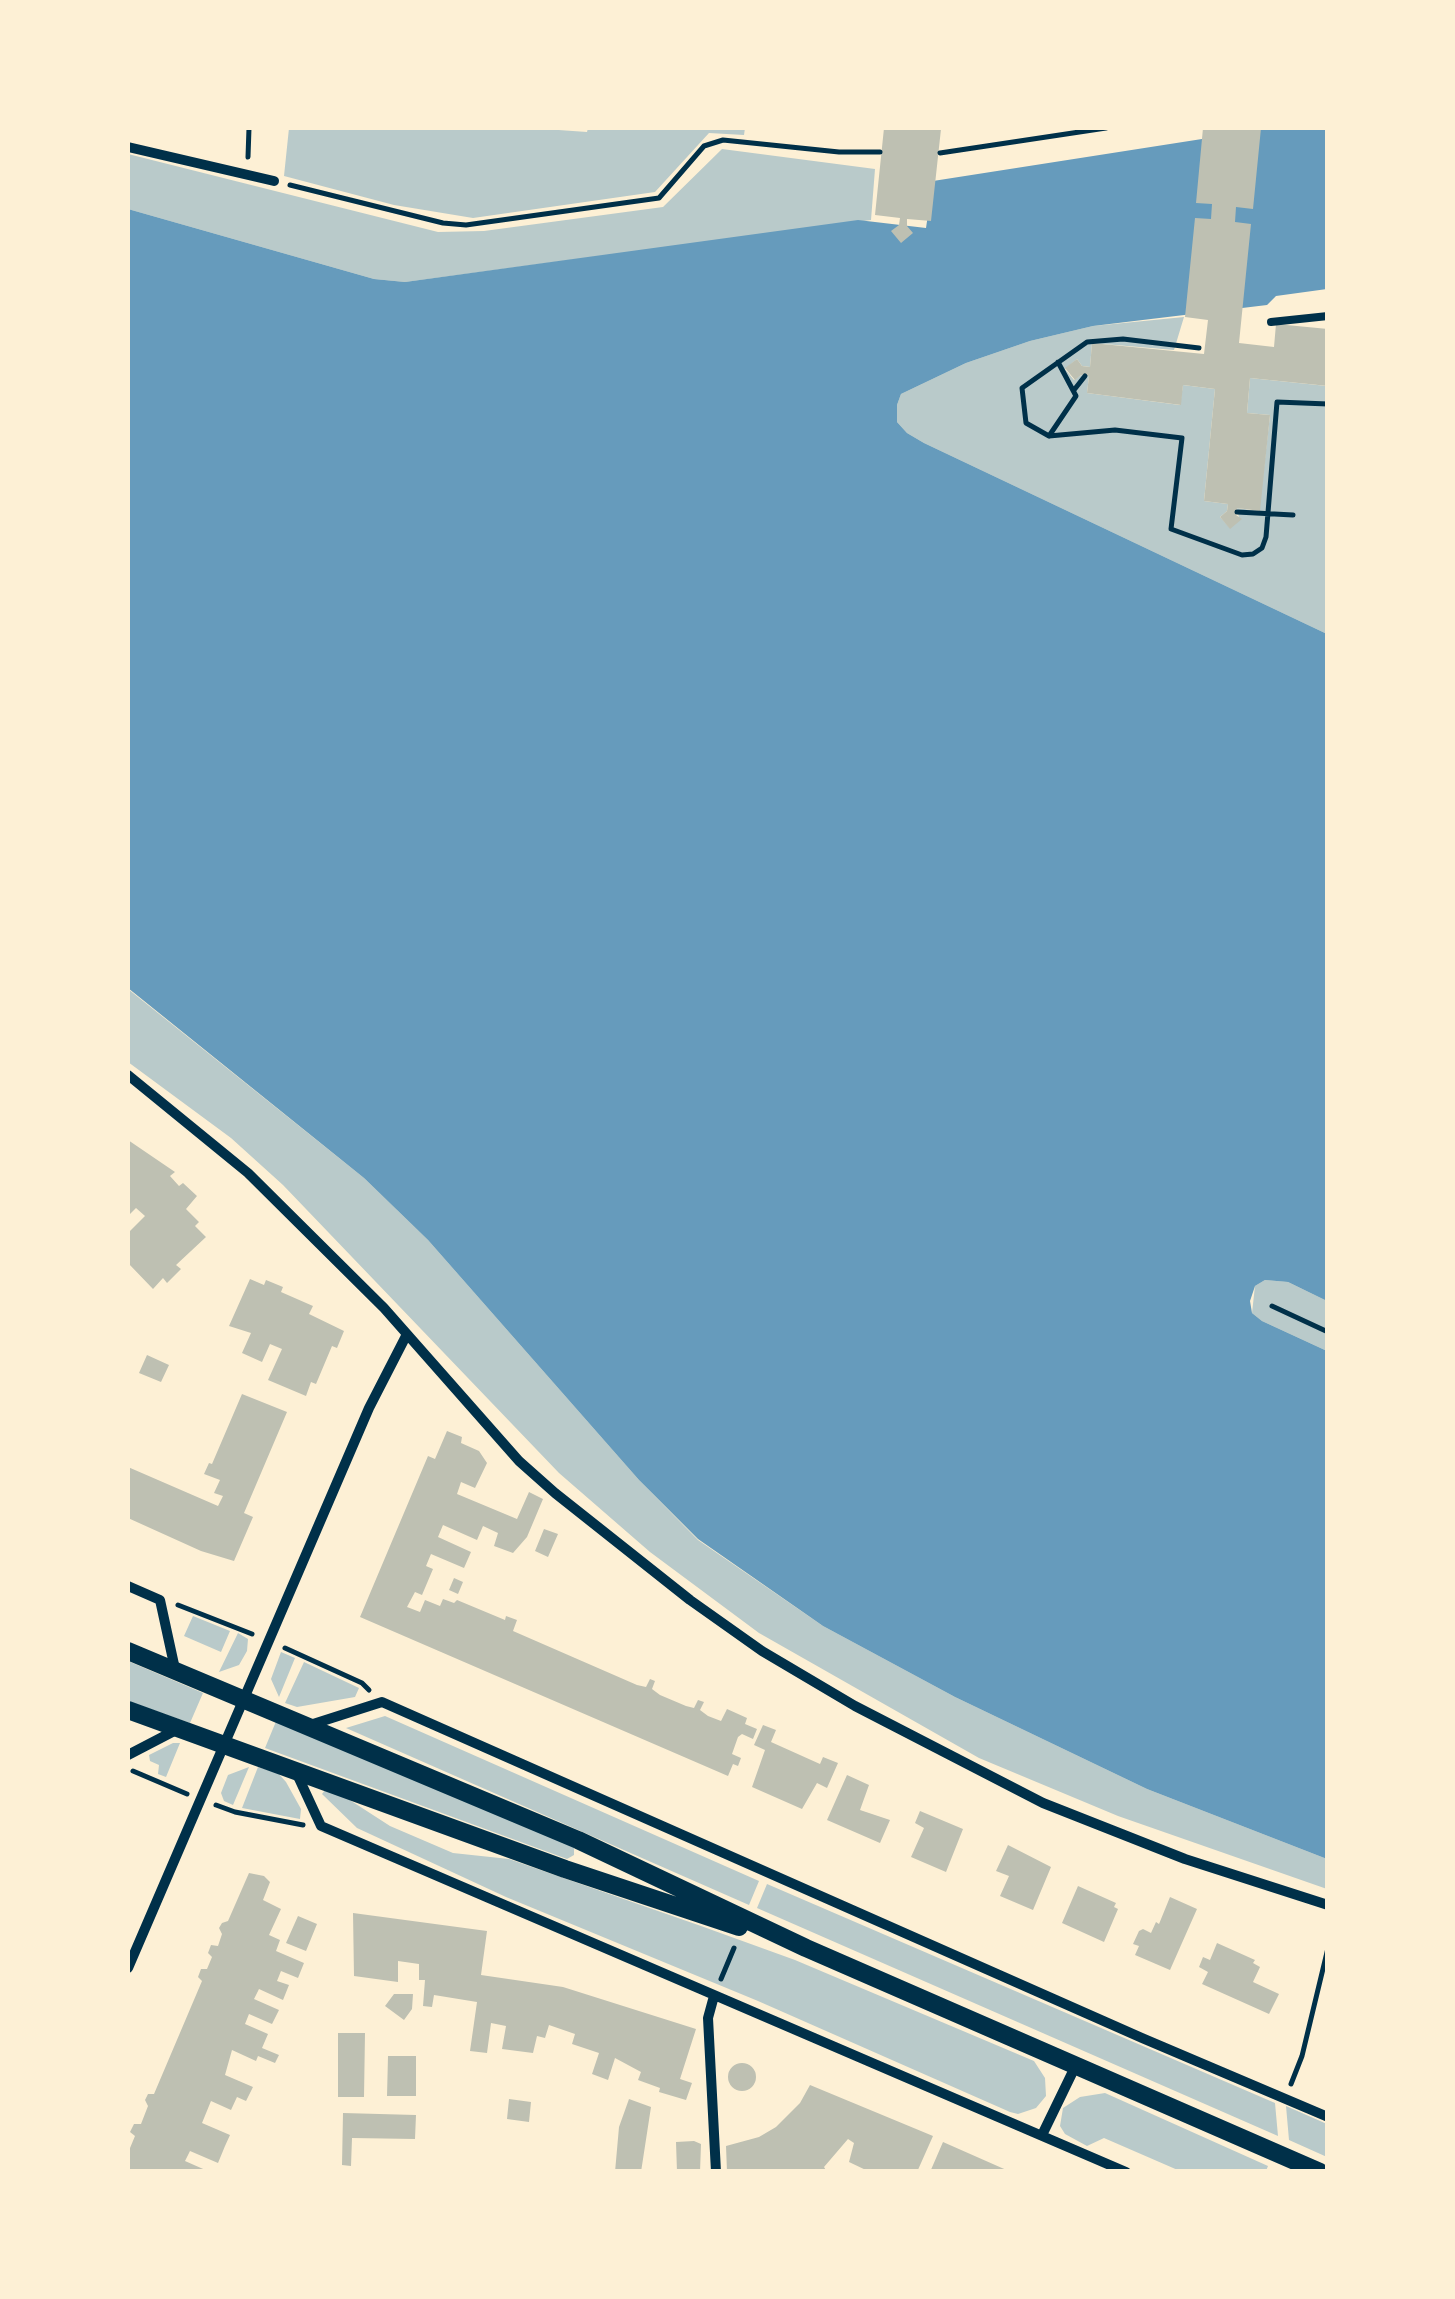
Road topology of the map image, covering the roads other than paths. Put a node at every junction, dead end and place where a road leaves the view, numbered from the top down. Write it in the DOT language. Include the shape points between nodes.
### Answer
graph roads {
  1 [pos="128,147"];
  2 [pos="274,182"];
  3 [pos="1328,316"];
  4 [pos="1271,322"];
  5 [pos="128,1075"];
  6 [pos="406,1336"];
  7 [pos="128,1586"];
  8 [pos="128,1652"];
  9 [pos="175,1669"];
  10 [pos="244,1698"];
  11 [pos="128,1710"];
  12 [pos="310,1725"];
  13 [pos="178,1728"];
  14 [pos="223,1745"];
  15 [pos="128,1756"];
  16 [pos="296,1771"];
  17 [pos="1328,1905"];
  18 [pos="806,1948"];
  19 [pos="128,1968"];
  20 [pos="714,1996"];
  21 [pos="1076,2064"];
  22 [pos="1328,2116"];
  23 [pos="1043,2133"];
  24 [pos="716,2172"];
  25 [pos="1126,2172"];
  26 [pos="1320,2172"];
  1 -- 2 [label="street"];
  3 -- 4 [label="lane"];
  5 -- 6 [label="street" via="248,1174"];
  6 -- 10 [label="street"];
  6 -- 17 [label="street" via="555,1494 762,1652 1043,1803"];
  7 -- 9 [label="street" via="160,1600"];
  8 -- 9 [label="street"];
  9 -- 10 [label="street"];
  10 -- 12 [label="street"];
  10 -- 14 [label="street"];
  11 -- 13 [label="street"];
  12 -- 18 [label="street" via="578,1840"];
  12 -- 22 [label="street" via="382,1702"];
  13 -- 14 [label="street"];
  13 -- 15 [label="street"];
  14 -- 16 [label="street"];
  14 -- 19 [label="street"];
  16 -- 18 [label="street" via="565,1870"];
  16 -- 20 [label="street" via="320,1826"];
  18 -- 21 [label="street"];
  20 -- 23 [label="street"];
  20 -- 24 [label="street" via="708,2018"];
  21 -- 23 [label="street"];
  21 -- 26 [label="street"];
  23 -- 25 [label="street"];
}
